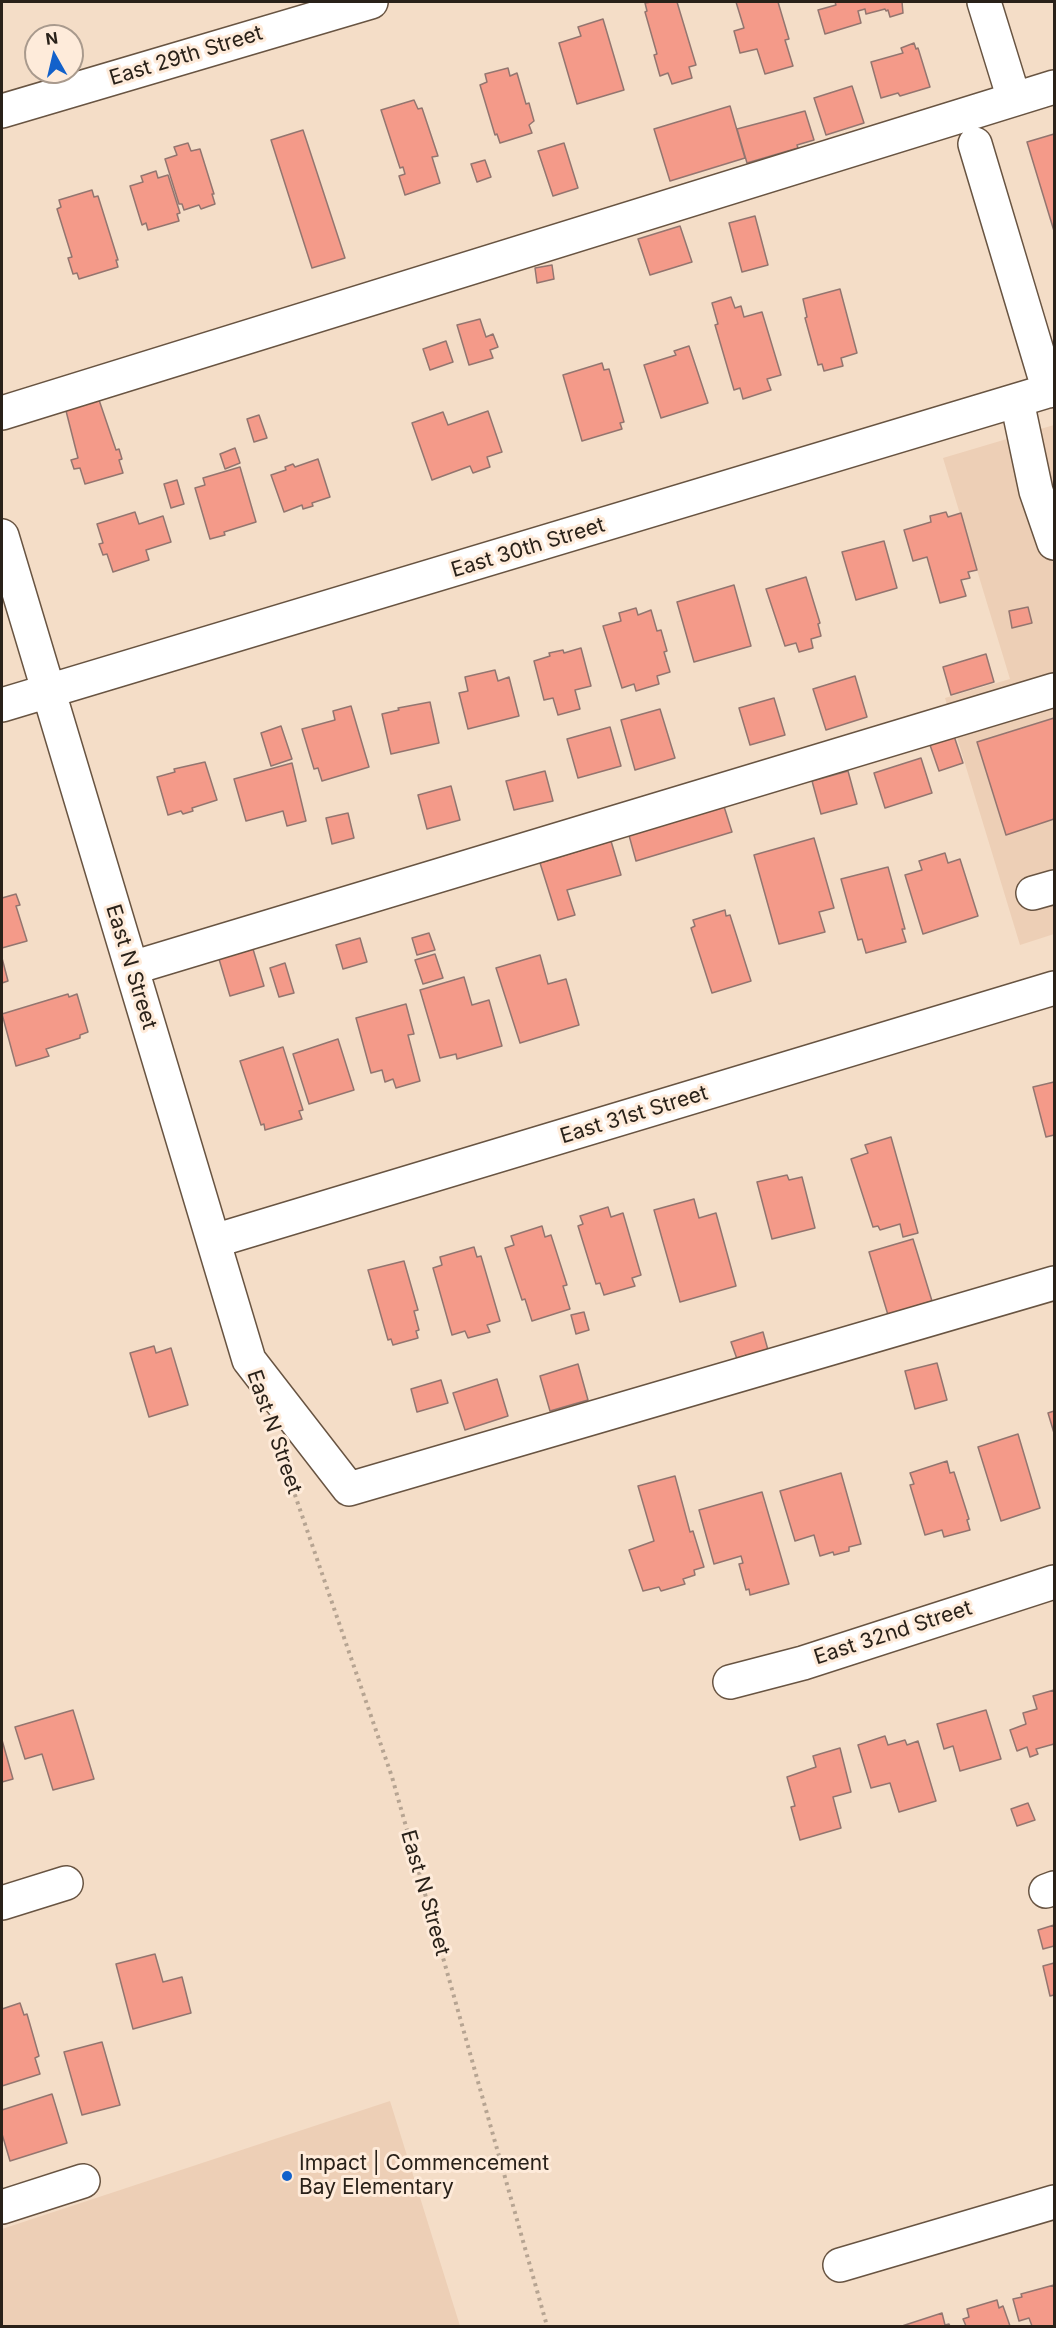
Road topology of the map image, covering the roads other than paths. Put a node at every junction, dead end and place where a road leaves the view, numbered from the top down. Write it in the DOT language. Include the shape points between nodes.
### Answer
graph roads {
  1 [pos="371,2"];
  2 [pos="984,2"];
  3 [pos="1054,87"];
  4 [pos="1014,99"];
  5 [pos="2,111"];
  6 [pos="975,144"];
  7 [pos="1052,390"];
  8 [pos="1017,401"];
  9 [pos="2,412"];
  10 [pos="2,536"];
  11 [pos="1054,543"];
  12 [pos="1054,690"];
  13 [pos="48,691"];
  14 [pos="2,705"];
  15 [pos="132,968"];
  16 [pos="1054,988"];
  17 [pos="214,1241"];
  18 [pos="1054,1283"];
  19 [pos="1054,1582"];
  20 [pos="730,1682"];
  21 [pos="66,1883"];
  22 [pos="2,1903"];
  23 [pos="83,2181"];
  24 [pos="1054,2202"];
  25 [pos="2,2207"];
  26 [pos="840,2265"];
  1 -- 5 [label="street, East 29th Street"];
  2 -- 4 [label="street"];
  3 -- 4 [label="street"];
  4 -- 9 [label="street"];
  6 -- 7 [label="street"];
  7 -- 8 [label="street, East 30th Street"];
  8 -- 11 [label="street" via="1036,491"];
  8 -- 13 [label="street, East 30th Street"];
  10 -- 13 [label="street, East N Street"];
  12 -- 15 [label="street"];
  13 -- 14 [label="street, East 30th Street"];
  13 -- 15 [label="street, East N Street"];
  15 -- 17 [label="street, East N Street"];
  16 -- 17 [label="street, East 31st Street"];
  17 -- 18 [label="street, East N Street" via="249,1360 349,1489"];
  19 -- 20 [label="street, East 32nd Street" via="803,1663"];
  21 -- 22 [label="street"];
  23 -- 25 [label="street"];
  24 -- 26 [label="street"];
}
